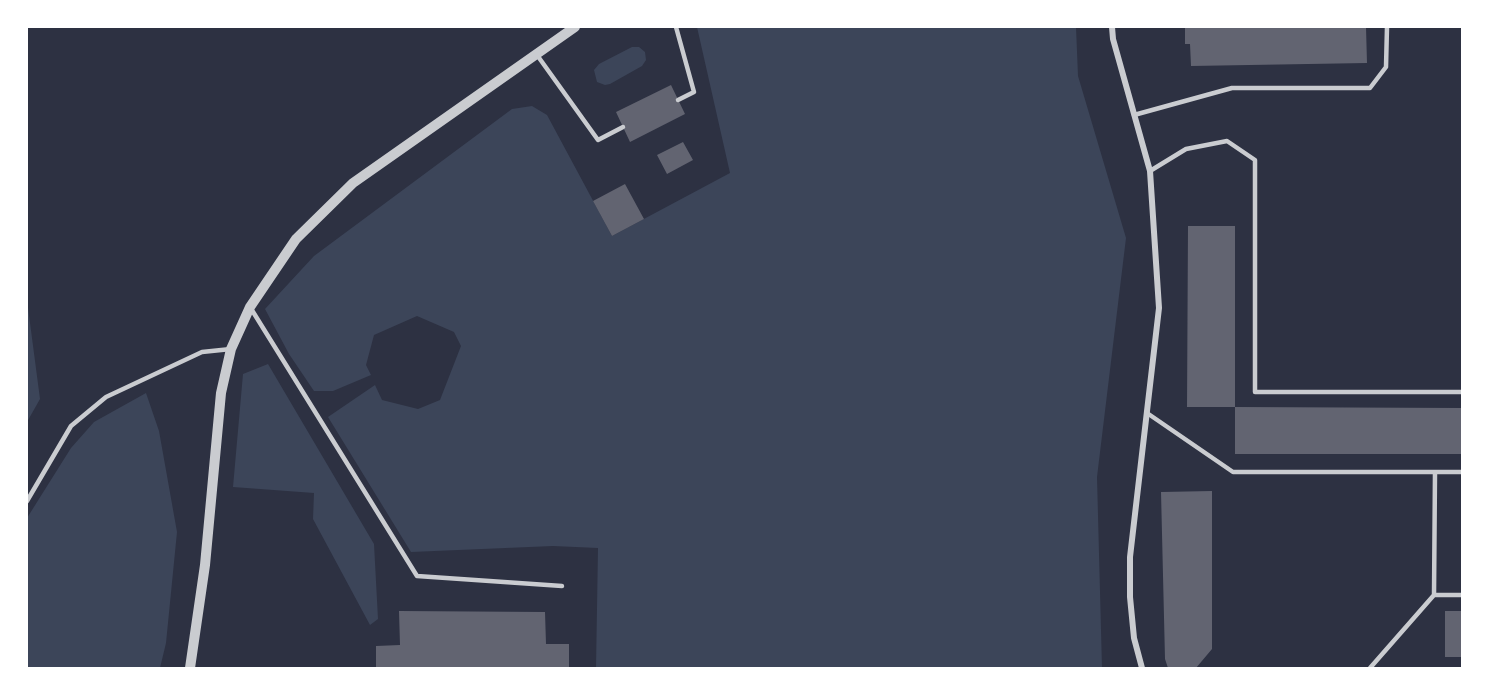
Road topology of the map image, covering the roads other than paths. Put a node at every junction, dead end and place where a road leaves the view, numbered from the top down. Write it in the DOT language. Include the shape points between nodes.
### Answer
graph roads {
  1 [pos="575,27"];
  2 [pos="676,27"];
  3 [pos="1112,27"];
  4 [pos="1387,27"];
  5 [pos="536,53"];
  6 [pos="678,100"];
  7 [pos="1134,115"];
  8 [pos="623,127"];
  9 [pos="1150,171"];
  10 [pos="250,307"];
  11 [pos="231,349"];
  12 [pos="1462,392"];
  13 [pos="1147,413"];
  14 [pos="1435,472"];
  15 [pos="1462,472"];
  16 [pos="27,501"];
  17 [pos="562,586"];
  18 [pos="1434,595"];
  19 [pos="1462,595"];
  20 [pos="190,668"];
  21 [pos="1142,668"];
  22 [pos="1370,668"];
  1 -- 5 [label="street"];
  2 -- 6 [label="lane" via="694,92"];
  3 -- 7 [label="street"];
  4 -- 7 [label="lane" via="1386,67 1370,88 1232,88"];
  5 -- 8 [label="lane" via="598,140"];
  5 -- 10 [label="street" via="353,183 296,239"];
  7 -- 9 [label="street"];
  9 -- 12 [label="lane" via="1186,149 1227,141 1255,160 1255,392"];
  9 -- 13 [label="street" via="1159,308"];
  10 -- 11 [label="street"];
  10 -- 17 [label="lane" via="417,576"];
  11 -- 16 [label="lane" via="202,352 106,397 71,426"];
  11 -- 20 [label="street" via="221,393 206,565"];
  13 -- 14 [label="lane" via="1233,472"];
  13 -- 21 [label="street" via="1130,557 1134,638"];
  14 -- 15 [label="lane"];
  14 -- 18 [label="lane"];
  18 -- 19 [label="lane"];
  18 -- 22 [label="lane"];
}
